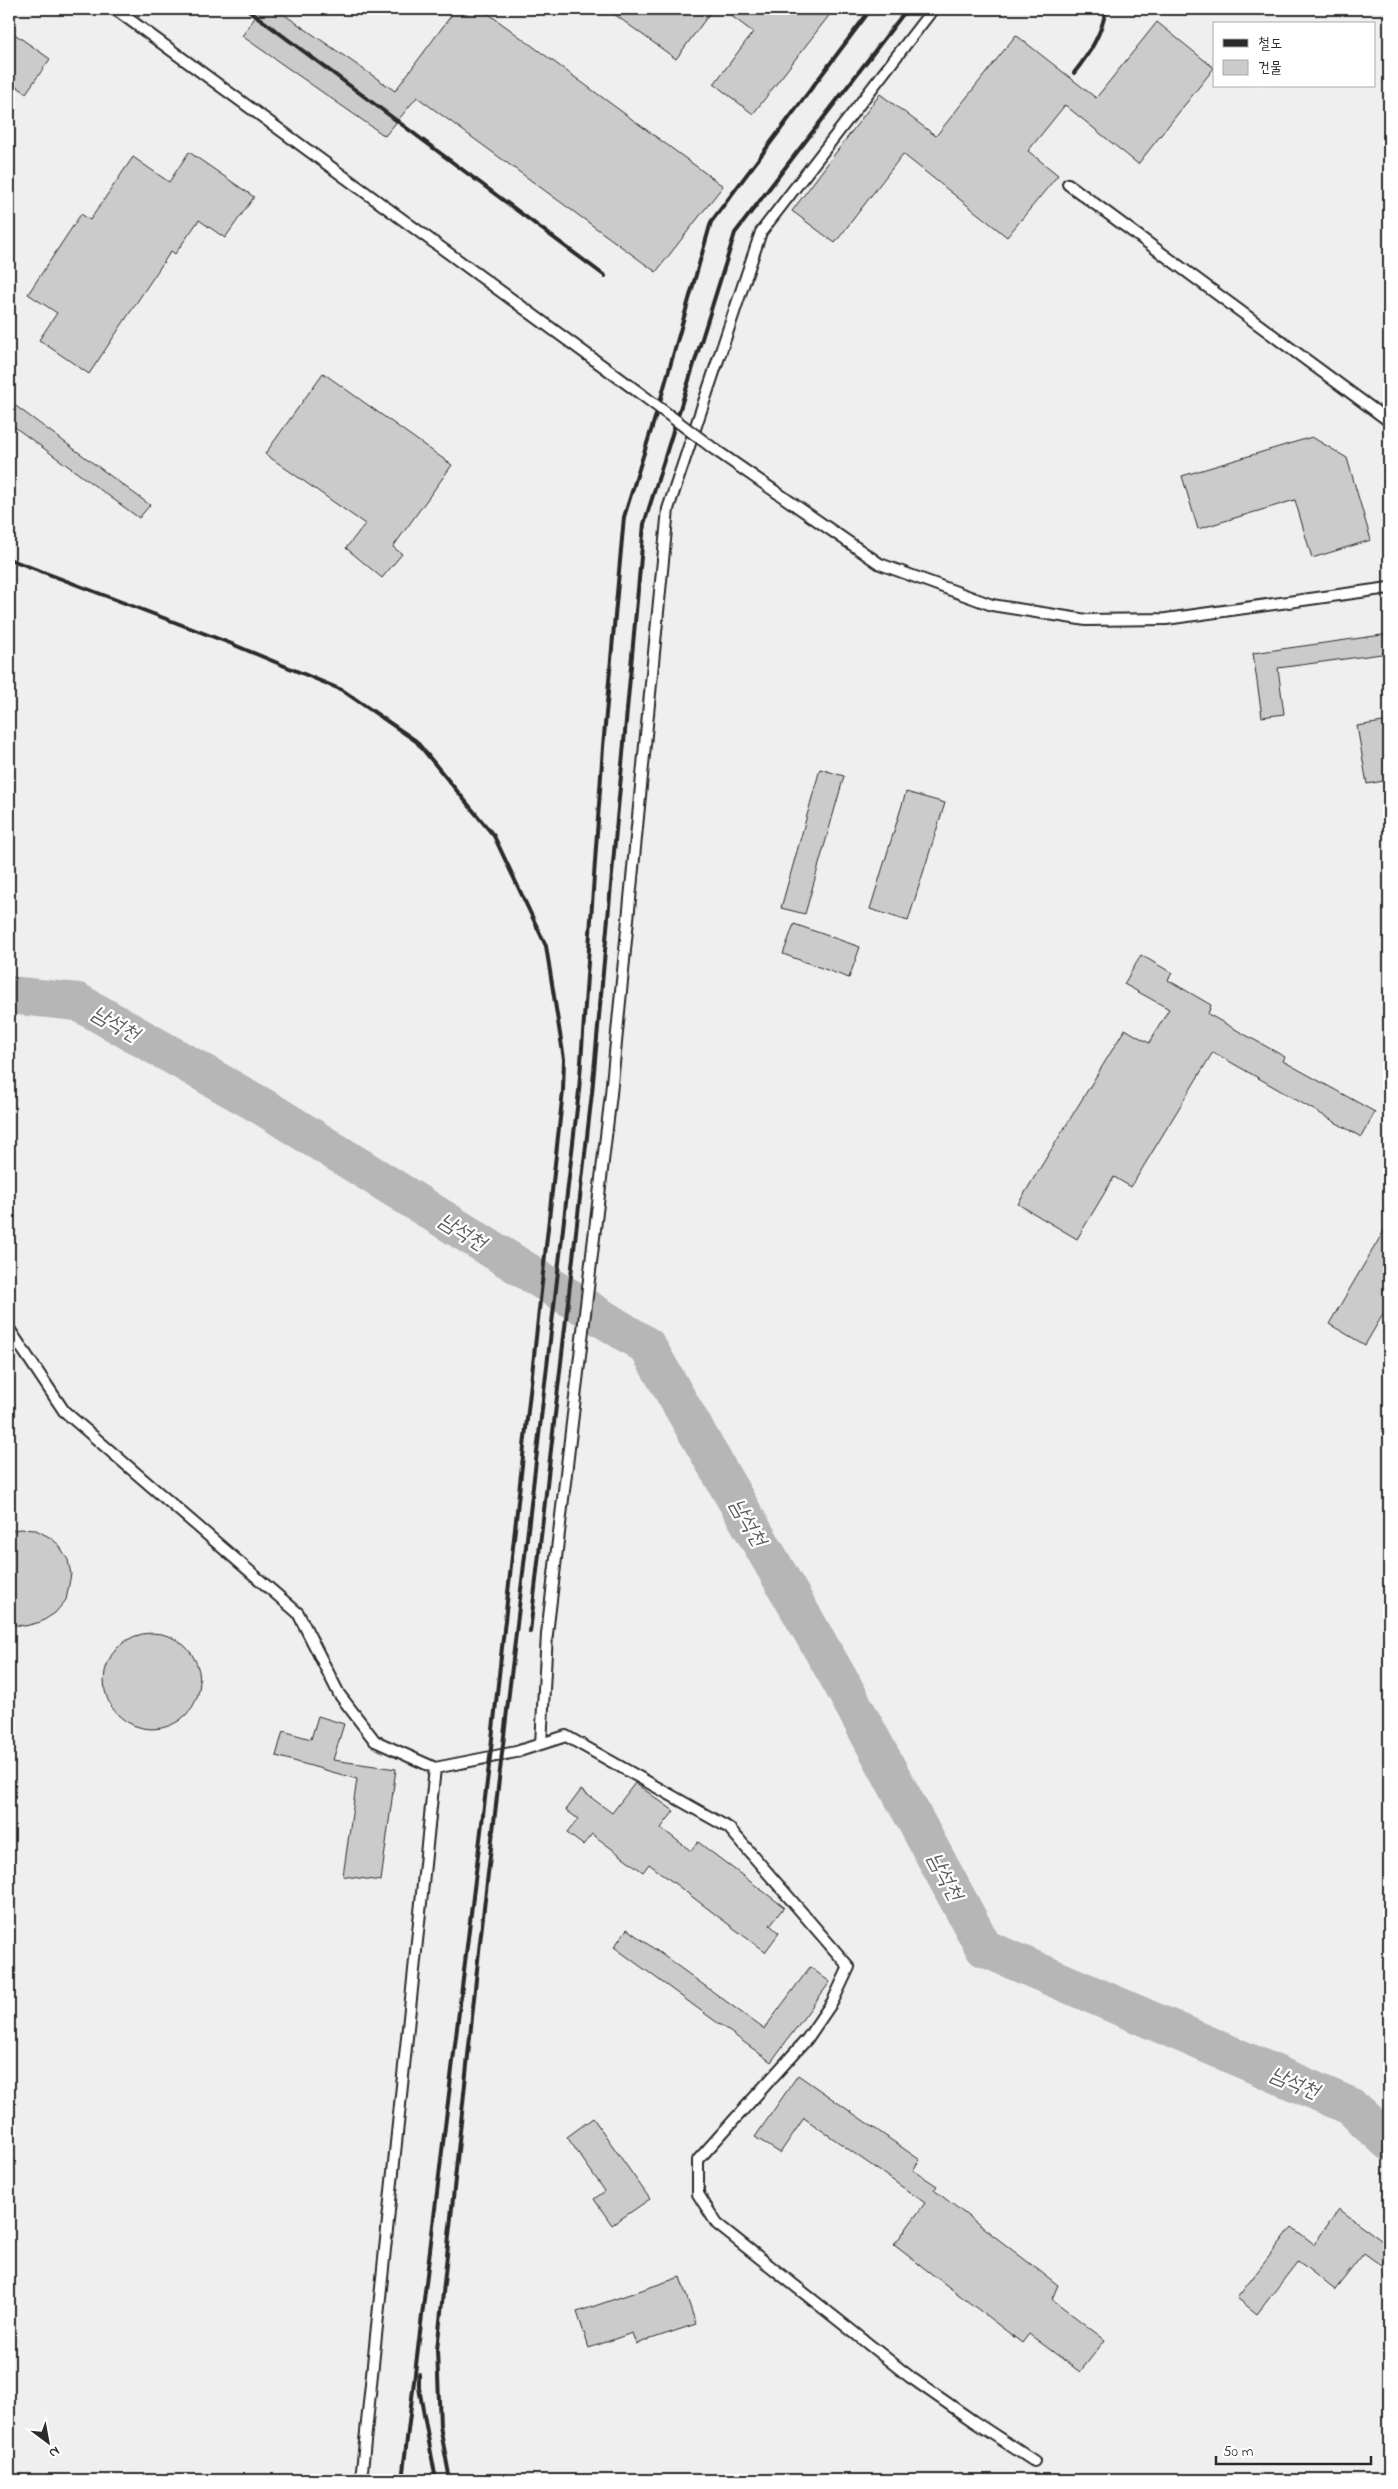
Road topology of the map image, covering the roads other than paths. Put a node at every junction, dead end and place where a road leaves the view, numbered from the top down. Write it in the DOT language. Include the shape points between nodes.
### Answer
graph roads {
  1 [pos="115,9"];
  2 [pos="933,9"];
  3 [pos="1068,184"];
  4 [pos="1389,421"];
  5 [pos="1389,588"];
  6 [pos="9,1329"];
  7 [pos="541,1744"];
  8 [pos="435,1768"];
  9 [pos="1034,2460"];
  10 [pos="360,2480"];
  1 -- 5 [label="lane, bridge" via="714,449 880,564 992,605 1086,620 1166,619"];
  2 -- 7 [label="lane" via="761,232 668,509 611,1094 547,1634"];
  3 -- 4 [label="lane"];
  6 -- 8 [label="lane" via="64,1411 298,1613 339,1694 375,1741"];
  7 -- 8 [label="lane"];
  7 -- 9 [label="lane" via="566,1736 729,1828 849,1968 807,2039 698,2160 698,2194 717,2224 910,2377"];
  8 -- 10 [label="lane"];
}
